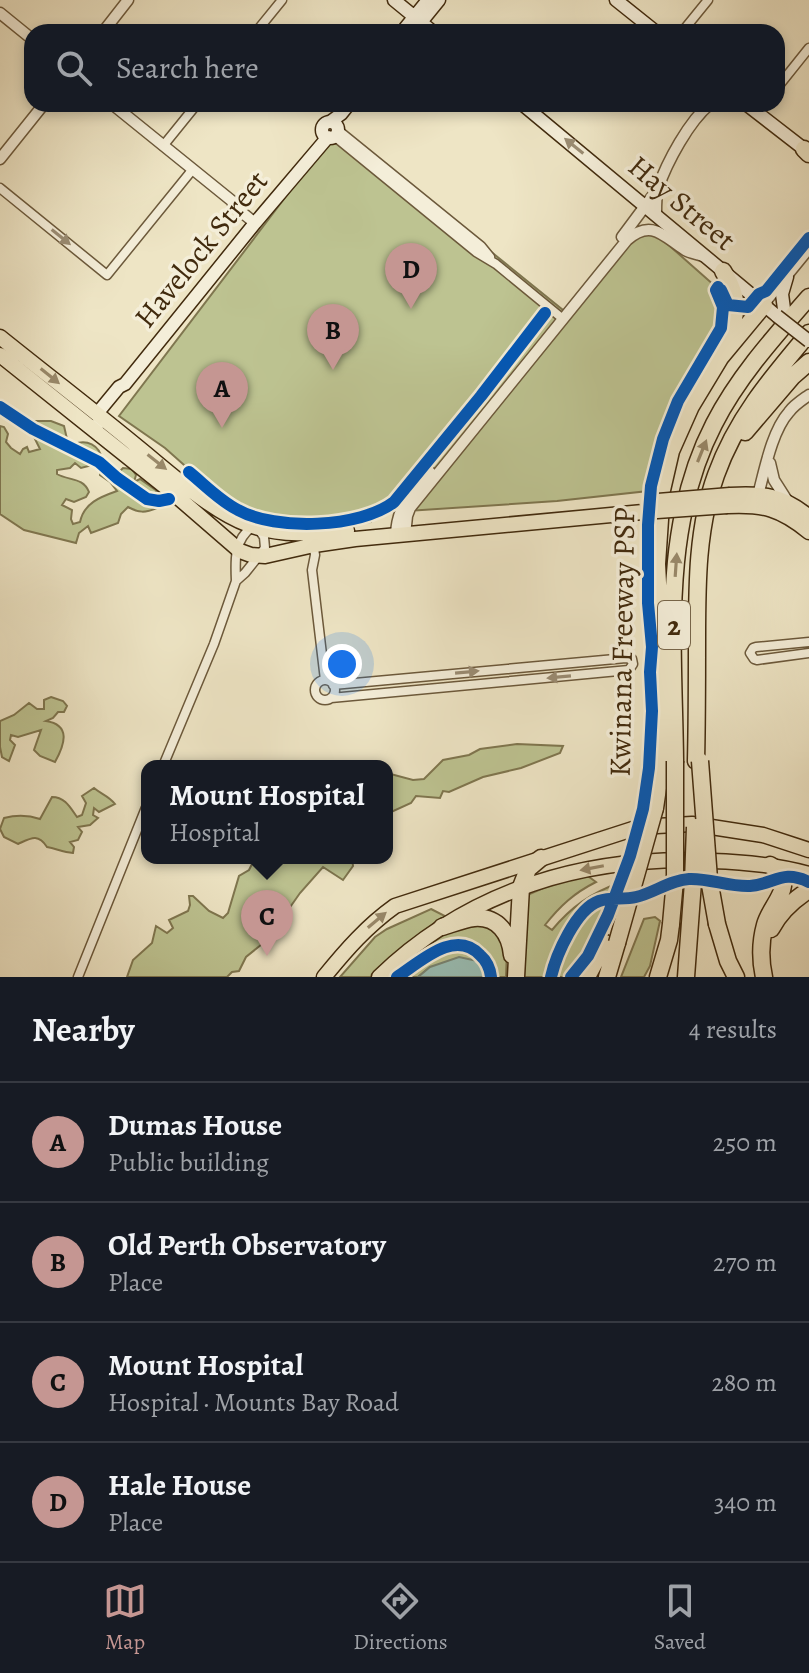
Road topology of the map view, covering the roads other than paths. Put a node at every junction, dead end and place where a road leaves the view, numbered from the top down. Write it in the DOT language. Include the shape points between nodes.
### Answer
graph roads {
  1 [pos="128,0"];
  2 [pos="282,0"];
  3 [pos="394,0"];
  4 [pos="428,0"];
  5 [pos="439,0"];
  6 [pos="616,0"];
  7 [pos="708,0"];
  8 [pos="0,13"];
  9 [pos="109,24"];
  10 [pos="262,24"];
  11 [pos="416,24"];
  12 [pos="646,24"];
  13 [pos="688,24"];
  14 [pos="24,32"];
  15 [pos="809,48"];
  16 [pos="785,78"];
  17 [pos="38,112"];
  18 [pos="122,112"];
  19 [pos="191,112"];
  20 [pos="532,112"];
  21 [pos="702,112"];
  22 [pos="765,112"];
  23 [pos="335,125"];
  24 [pos="163,146"];
  25 [pos="807,151"];
  26 [pos="0,159"];
  27 [pos="193,169"];
  28 [pos="0,188"];
  29 [pos="651,210"];
  30 [pos="257,220"];
  31 [pos="809,250"];
  32 [pos="705,256"];
  33 [pos="723,271"];
  34 [pos="787,277"];
  35 [pos="809,297"];
  36 [pos="775,310"];
  37 [pos="560,317"];
  38 [pos="809,333"];
  39 [pos="0,337"];
  40 [pos="809,341"];
  41 [pos="0,355"];
  42 [pos="720,358"];
  43 [pos="809,362"];
  44 [pos="809,395"];
  45 [pos="65,407"];
  46 [pos="101,415"];
  47 [pos="120,451"];
  48 [pos="770,453"];
  49 [pos="723,458"];
  50 [pos="757,500"];
  51 [pos="788,502"];
  52 [pos="809,517"];
  53 [pos="255,526"];
  54 [pos="401,531"];
  55 [pos="809,532"];
  56 [pos="313,540"];
  57 [pos="237,549"];
  58 [pos="294,550"];
  59 [pos="260,556"];
  60 [pos="312,570"];
  61 [pos="236,581"];
  62 [pos="809,642"];
  63 [pos="809,653"];
  64 [pos="496,670"];
  65 [pos="418,677"];
  66 [pos="329,682"];
  67 [pos="497,683"];
  68 [pos="419,690"];
  69 [pos="331,698"];
  70 [pos="166,760"];
  71 [pos="668,761"];
  72 [pos="698,761"];
  73 [pos="141,820"];
  74 [pos="695,846"];
  75 [pos="809,850"];
  76 [pos="541,858"];
  77 [pos="770,865"];
  78 [pos="809,876"];
  79 [pos="521,887"];
  80 [pos="809,890"];
  81 [pos="778,900"];
  82 [pos="714,924"];
  83 [pos="442,927"];
  84 [pos="611,943"];
  85 [pos="78,977"];
  86 [pos="324,977"];
  87 [pos="379,977"];
  88 [pos="515,977"];
  89 [pos="587,977"];
  90 [pos="607,977"];
  91 [pos="658,977"];
  92 [pos="686,977"];
  93 [pos="730,977"];
  94 [pos="736,977"];
  95 [pos="764,977"];
  96 [pos="772,977"];
  1 -- 9 [label="street"];
  2 -- 10 [label="street"];
  3 -- 11 [label="main road"];
  4 -- 11 [label="main road"];
  5 -- 11 [label="main road"];
  6 -- 12 [label="main road"];
  7 -- 13 [label="street"];
  8 -- 14 [label="street"];
  15 -- 16 [label="street"];
  17 -- 26 [label="street"];
  18 -- 24 [label="street"];
  19 -- 24 [label="street"];
  29 -- 20 [label="main road, Hay Street, one-way"];
  21 -- 29 [label="street" via="688,129"];
  22 -- 25 [label="main road"];
  23 -- 30 [label="main road, Havelock Street"];
  23 -- 37 [label="street"];
  24 -- 27 [label="street"];
  28 -- 27 [label="street, one-way" via="107,275"];
  27 -- 30 [label="street"];
  29 -- 32 [label="main road, Hay Street"];
  29 -- 37 [label="street"];
  30 -- 46 [label="main road, Havelock Street"];
  31 -- 34 [label="street"];
  32 -- 33 [label="main road, Hay Street"];
  32 -- 37 [label="street" via="686,251 656,231 636,232"];
  33 -- 36 [label="main road, Hay Street"];
  33 -- 42 [label="highway" via="737,306"];
  34 -- 36 [label="main road"];
  71 -- 35 [label="highway, 2, one-way" via="675,727 676,559 689,486 725,404"];
  36 -- 40 [label="main road, bridge"];
  36 -- 42 [label="highway"];
  37 -- 54 [label="street" via="403,505"];
  38 -- 49 [label="highway, 2" via="761,391"];
  39 -- 46 [label="main road, one-way"];
  41 -- 45 [label="main road"];
  42 -- 71 [label="highway" via="680,429 662,490 657,564"];
  43 -- 49 [label="highway"];
  44 -- 48 [label="street" via="783,420"];
  45 -- 46 [label="main road" via="84,416"];
  45 -- 47 [label="main road"];
  46 -- 47 [label="main road" via="100,426"];
  46 -- 53 [label="main road, one-way" via="215,507"];
  47 -- 57 [label="main road"];
  48 -- 50 [label="street"];
  48 -- 51 [label="street" via="771,473"];
  49 -- 72 [label="highway, 2" via="702,529"];
  50 -- 51 [label="main road" via="770,495"];
  50 -- 54 [label="main road, bridge"];
  50 -- 55 [label="main road"];
  51 -- 52 [label="main road"];
  53 -- 56 [label="main road"];
  53 -- 57 [label="street" via="241,536"];
  53 -- 59 [label="street" via="265,541"];
  54 -- 56 [label="main road"];
  56 -- 58 [label="main road"];
  56 -- 60 [label="street"];
  57 -- 59 [label="main road"];
  57 -- 61 [label="street"];
  58 -- 59 [label="main road"];
  58 -- 60 [label="street"];
  59 -- 61 [label="street"];
  60 -- 66 [label="street"];
  61 -- 70 [label="street"];
  62 -- 63 [label="street" via="756,647 750,653 757,660"];
  65 -- 64 [label="street, one-way"];
  64 -- 67 [label="street"];
  64 -- 67 [label="street, one-way" via="626,658 633,662 629,670"];
  65 -- 66 [label="street"];
  65 -- 68 [label="street"];
  66 -- 69 [label="street" via="335,691"];
  66 -- 69 [label="street" via="317,683 315,692 323,700"];
  67 -- 68 [label="street"];
  68 -- 69 [label="street"];
  71 -- 84 [label="highway, bridge" via="642,859"];
  71 -- 91 [label="highway, 2, bridge" via="675,880 669,940"];
  72 -- 74 [label="highway, bridge"];
  72 -- 82 [label="highway, bridge"];
  73 -- 85 [label="street"];
  74 -- 82 [label="highway, bridge"];
  74 -- 92 [label="highway, bridge"];
  75 -- 76 [label="main road" via="763,835 692,824 639,827"];
  76 -- 79 [label="highway" via="528,869"];
  86 -- 76 [label="main road, one-way" via="350,945 395,906"];
  77 -- 78 [label="main road"];
  77 -- 79 [label="main road, one-way" via="621,862"];
  77 -- 81 [label="highway" via="784,879"];
  78 -- 81 [label="highway"];
  79 -- 83 [label="main road"];
  79 -- 88 [label="highway"];
  80 -- 96 [label="highway" via="781,914 770,932"];
  81 -- 95 [label="highway" via="762,937"];
  82 -- 93 [label="highway"];
  82 -- 94 [label="highway"];
  83 -- 87 [label="main road"];
  83 -- 88 [label="highway" via="476,918 497,924 509,937"];
  84 -- 89 [label="highway"];
  84 -- 90 [label="highway"];
}
